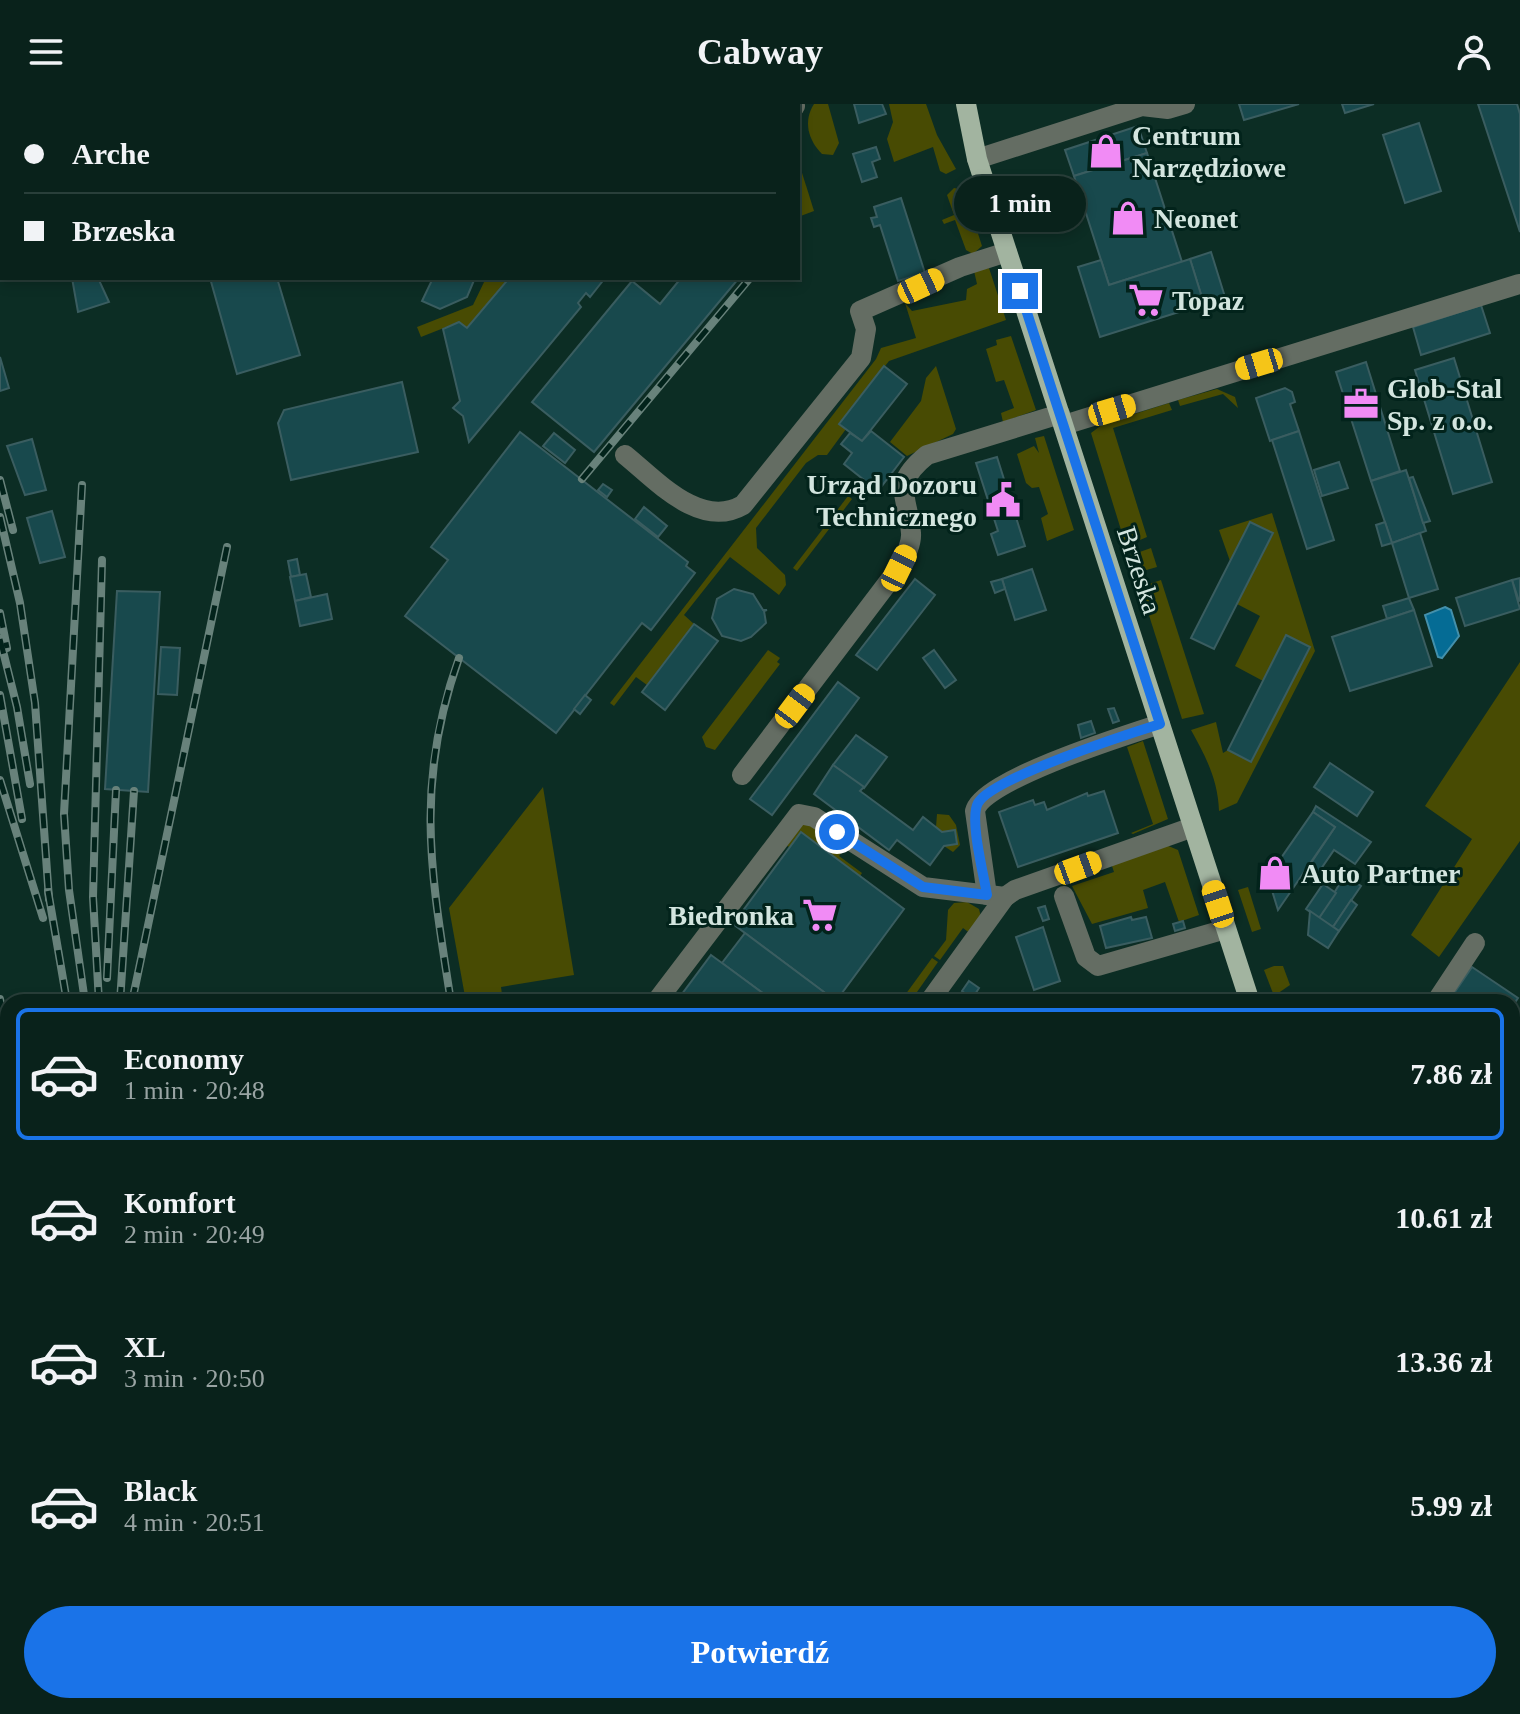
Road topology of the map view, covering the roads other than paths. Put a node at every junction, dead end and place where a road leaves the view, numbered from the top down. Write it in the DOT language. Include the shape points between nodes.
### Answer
graph roads {
  1 [pos="953,104"];
  2 [pos="966,104"];
  3 [pos="1185,104"];
  4 [pos="977,157"];
  5 [pos="1007,252"];
  6 [pos="1519,284"];
  7 [pos="1062,420"];
  8 [pos="625,455"];
  9 [pos="1160,724"];
  10 [pos="742,775"];
  11 [pos="1193,827"];
  12 [pos="996,896"];
  13 [pos="1064,896"];
  14 [pos="1226,929"];
  15 [pos="1475,943"];
  16 [pos="662,994"];
  17 [pos="934,994"];
  18 [pos="1247,994"];
  19 [pos="1441,994"];
  1 -- 4 [label="main road, Brzeska"];
  2 -- 4 [label="main road, Brzeska"];
  3 -- 4 [label="street" via="1168,109 1142,106"];
  4 -- 5 [label="main road, Brzeska"];
  5 -- 7 [label="main road, Brzeska"];
  5 -- 8 [label="street" via="860,311 866,329 861,358 733,511 693,508"];
  6 -- 7 [label="street"];
  7 -- 9 [label="main road, Brzeska"];
  7 -- 10 [label="street" via="927,455 911,468 902,498 912,536 899,568"];
  9 -- 11 [label="main road, Brzeska"];
  9 -- 12 [label="street" via="1033,770 981,799 975,811 977,829"];
  11 -- 12 [label="street"];
  11 -- 14 [label="main road, Brzeska"];
  12 -- 16 [label="street" via="923,887 814,817 799,814"];
  12 -- 17 [label="street"];
  13 -- 14 [label="street" via="1086,957 1098,966"];
  14 -- 18 [label="main road, Brzeska"];
  15 -- 19 [label="street"];
}
